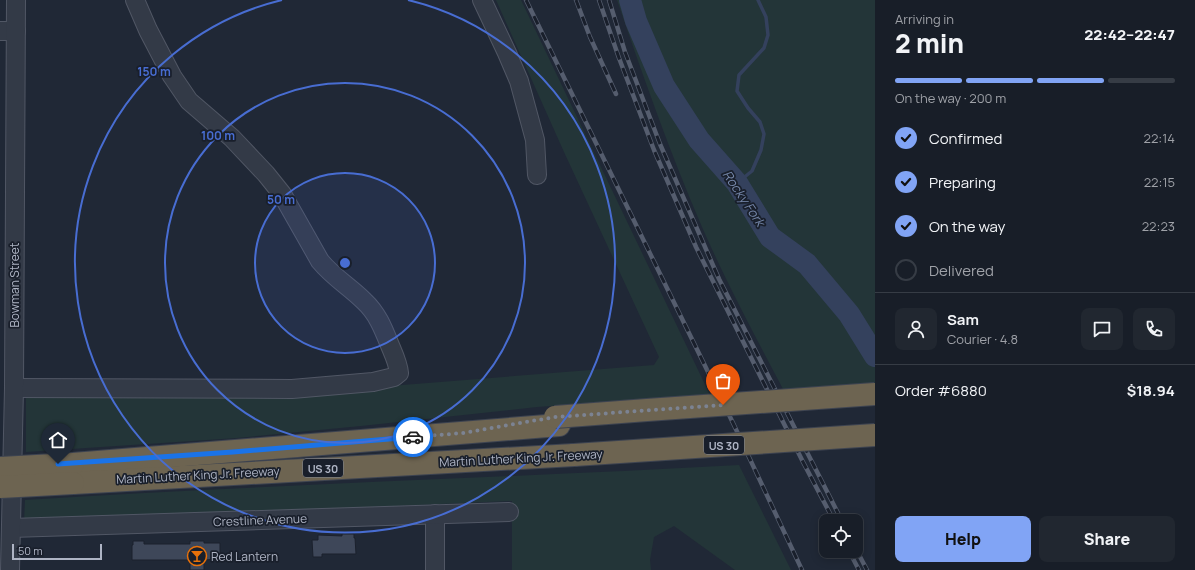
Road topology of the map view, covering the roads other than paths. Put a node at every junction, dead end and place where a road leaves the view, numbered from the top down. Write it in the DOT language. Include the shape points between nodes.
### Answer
graph roads {
  1 [pos="16,0"];
  2 [pos="134,0"];
  3 [pos="482,0"];
  4 [pos="8,31"];
  5 [pos="537,175"];
  6 [pos="7,230"];
  7 [pos="14,388"];
  8 [pos="875,394"];
  9 [pos="875,404"];
  10 [pos="7,408"];
  11 [pos="557,421"];
  12 [pos="875,435"];
  13 [pos="875,445"];
  14 [pos="576,460"];
  15 [pos="0,468"];
  16 [pos="73,473"];
  17 [pos="0,487"];
  18 [pos="509,512"];
  19 [pos="435,514"];
  20 [pos="11,528"];
  21 [pos="10,570"];
  22 [pos="435,570"];
  1 -- 4 [label="street, Bowman Street"];
  2 -- 7 [label="street" via="172,76 189,101 232,138 266,174 282,194 320,261 372,309 399,365 399,373 394,377 373,382 292,389"];
  3 -- 5 [label="street" via="519,81 535,140"];
  4 -- 6 [label="street, Bowman Street"];
  6 -- 7 [label="street, Bowman Street"];
  7 -- 10 [label="street, Bowman Street"];
  8 -- 11 [label="highway, bridge" via="647,410"];
  9 -- 11 [label="highway, Martin Luther King Jr. Freeway / US 30"];
  10 -- 20 [label="street, Bowman Street"];
  11 -- 16 [label="highway, Martin Luther King Jr. Freeway / US 30" via="463,433 233,452"];
  12 -- 14 [label="highway, Martin Luther King Jr. Freeway / US 30, bridge"];
  13 -- 14 [label="highway"];
  14 -- 16 [label="highway, Martin Luther King Jr. Freeway / US 30" via="509,459"];
  15 -- 16 [label="highway, Martin Luther King Jr. Freeway / US 30, bridge"];
  16 -- 17 [label="highway, Martin Luther King Jr. Freeway / US 30, bridge"];
  18 -- 19 [label="street, Crestline Avenue"];
  19 -- 20 [label="street, Crestline Avenue"];
  19 -- 22 [label="street"];
  20 -- 21 [label="street, Bowman Street"];
}
